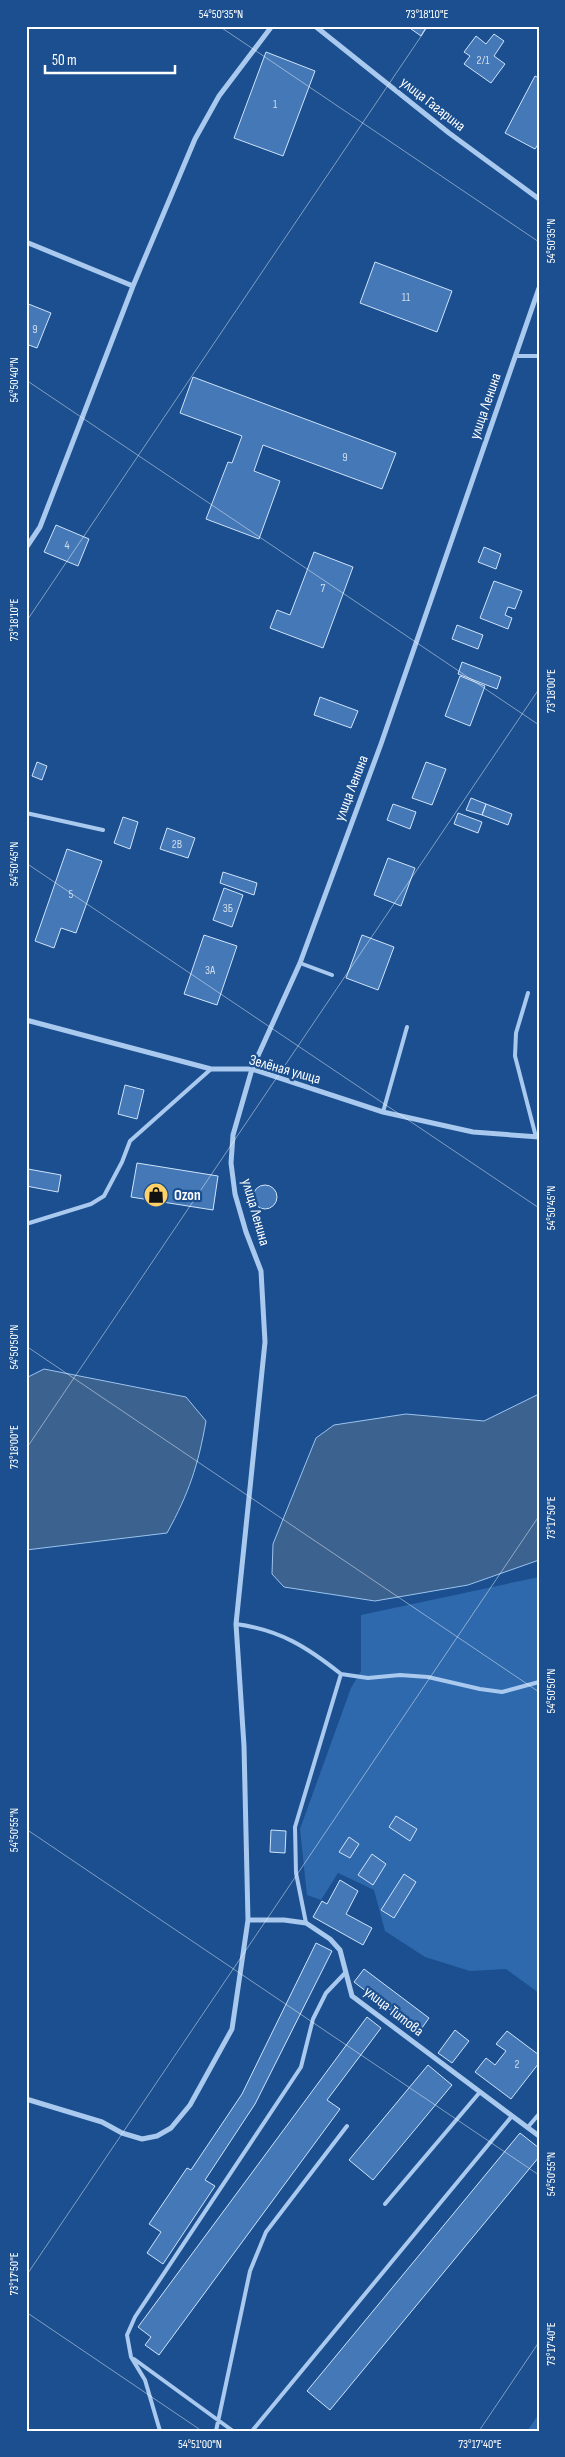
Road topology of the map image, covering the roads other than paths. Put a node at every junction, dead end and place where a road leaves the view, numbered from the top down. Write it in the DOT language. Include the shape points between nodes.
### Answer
graph roads {
  1 [pos="272,26"];
  2 [pos="315,26"];
  3 [pos="539,199"];
  4 [pos="26,242"];
  5 [pos="132,286"];
  6 [pos="539,288"];
  7 [pos="516,356"];
  8 [pos="539,356"];
  9 [pos="26,548"];
  10 [pos="26,813"];
  11 [pos="103,830"];
  12 [pos="300,962"];
  13 [pos="332,975"];
  14 [pos="528,994"];
  15 [pos="26,1020"];
  16 [pos="407,1027"];
  17 [pos="211,1069"];
  18 [pos="252,1069"];
  19 [pos="383,1112"];
  20 [pos="538,1136"];
  21 [pos="26,1224"];
  22 [pos="236,1624"];
  23 [pos="341,1674"];
  24 [pos="539,1682"];
  25 [pos="248,1920"];
  26 [pos="306,1923"];
  27 [pos="346,1972"];
  28 [pos="480,2092"];
  29 [pos="26,2099"];
  30 [pos="539,2114"];
  31 [pos="512,2116"];
  32 [pos="347,2126"];
  33 [pos="528,2126"];
  34 [pos="539,2136"];
  35 [pos="385,2204"];
  36 [pos="131,2358"];
  37 [pos="219,2421"];
  38 [pos="160,2431"];
  39 [pos="216,2431"];
  40 [pos="234,2431"];
  41 [pos="252,2431"];
  1 -- 5 [label="street" via="220,96 195,139"];
  2 -- 3 [label="street, улица Гагарина" via="449,133"];
  4 -- 5 [label="street"];
  5 -- 9 [label="street" via="40,527"];
  6 -- 7 [label="street, улица Ленина"];
  7 -- 8 [label="lane"];
  7 -- 12 [label="street, улица Ленина" via="381,744"];
  10 -- 11 [label="lane"];
  12 -- 13 [label="lane"];
  12 -- 18 [label="street, улица Ленина"];
  14 -- 20 [label="lane" via="516,1033 515,1056"];
  15 -- 17 [label="street, Зелёная улица"];
  16 -- 19 [label="lane"];
  17 -- 18 [label="street, Зелёная улица"];
  17 -- 21 [label="lane" via="130,1141 104,1196 91,1204"];
  18 -- 19 [label="street, Зелёная улица"];
  18 -- 22 [label="street, улица Ленина" via="233,1136 231,1163 235,1194 262,1271 265,1342"];
  19 -- 20 [label="street, Зелёная улица" via="473,1132"];
  22 -- 23 [label="lane" via="263,1628 289,1640 312,1651"];
  22 -- 25 [label="street, улица Ленина" via="244,1746"];
  23 -- 24 [label="lane" via="368,1678 428,1677 502,1692"];
  23 -- 26 [label="lane" via="294,1827 296,1873"];
  25 -- 26 [label="street, улица Титова"];
  25 -- 29 [label="street, улица Ленина" via="232,2029 190,2105 171,2128 142,2139 102,2122"];
  26 -- 27 [label="street, улица Титова" via="340,1950"];
  27 -- 28 [label="street, улица Титова" via="352,1996"];
  27 -- 36 [label="lane" via="321,2002 301,2067 135,2317 127,2335"];
  28 -- 31 [label="street, улица Титова"];
  28 -- 35 [label="lane"];
  30 -- 33 [label="lane"];
  31 -- 33 [label="street, улица Титова"];
  31 -- 41 [label="lane"];
  32 -- 37 [label="lane" via="266,2232 250,2271"];
  33 -- 34 [label="street, улица Титова"];
  36 -- 37 [label="lane"];
  36 -- 38 [label="lane" via="145,2380"];
  37 -- 39 [label="lane"];
  37 -- 40 [label="lane"];
}
